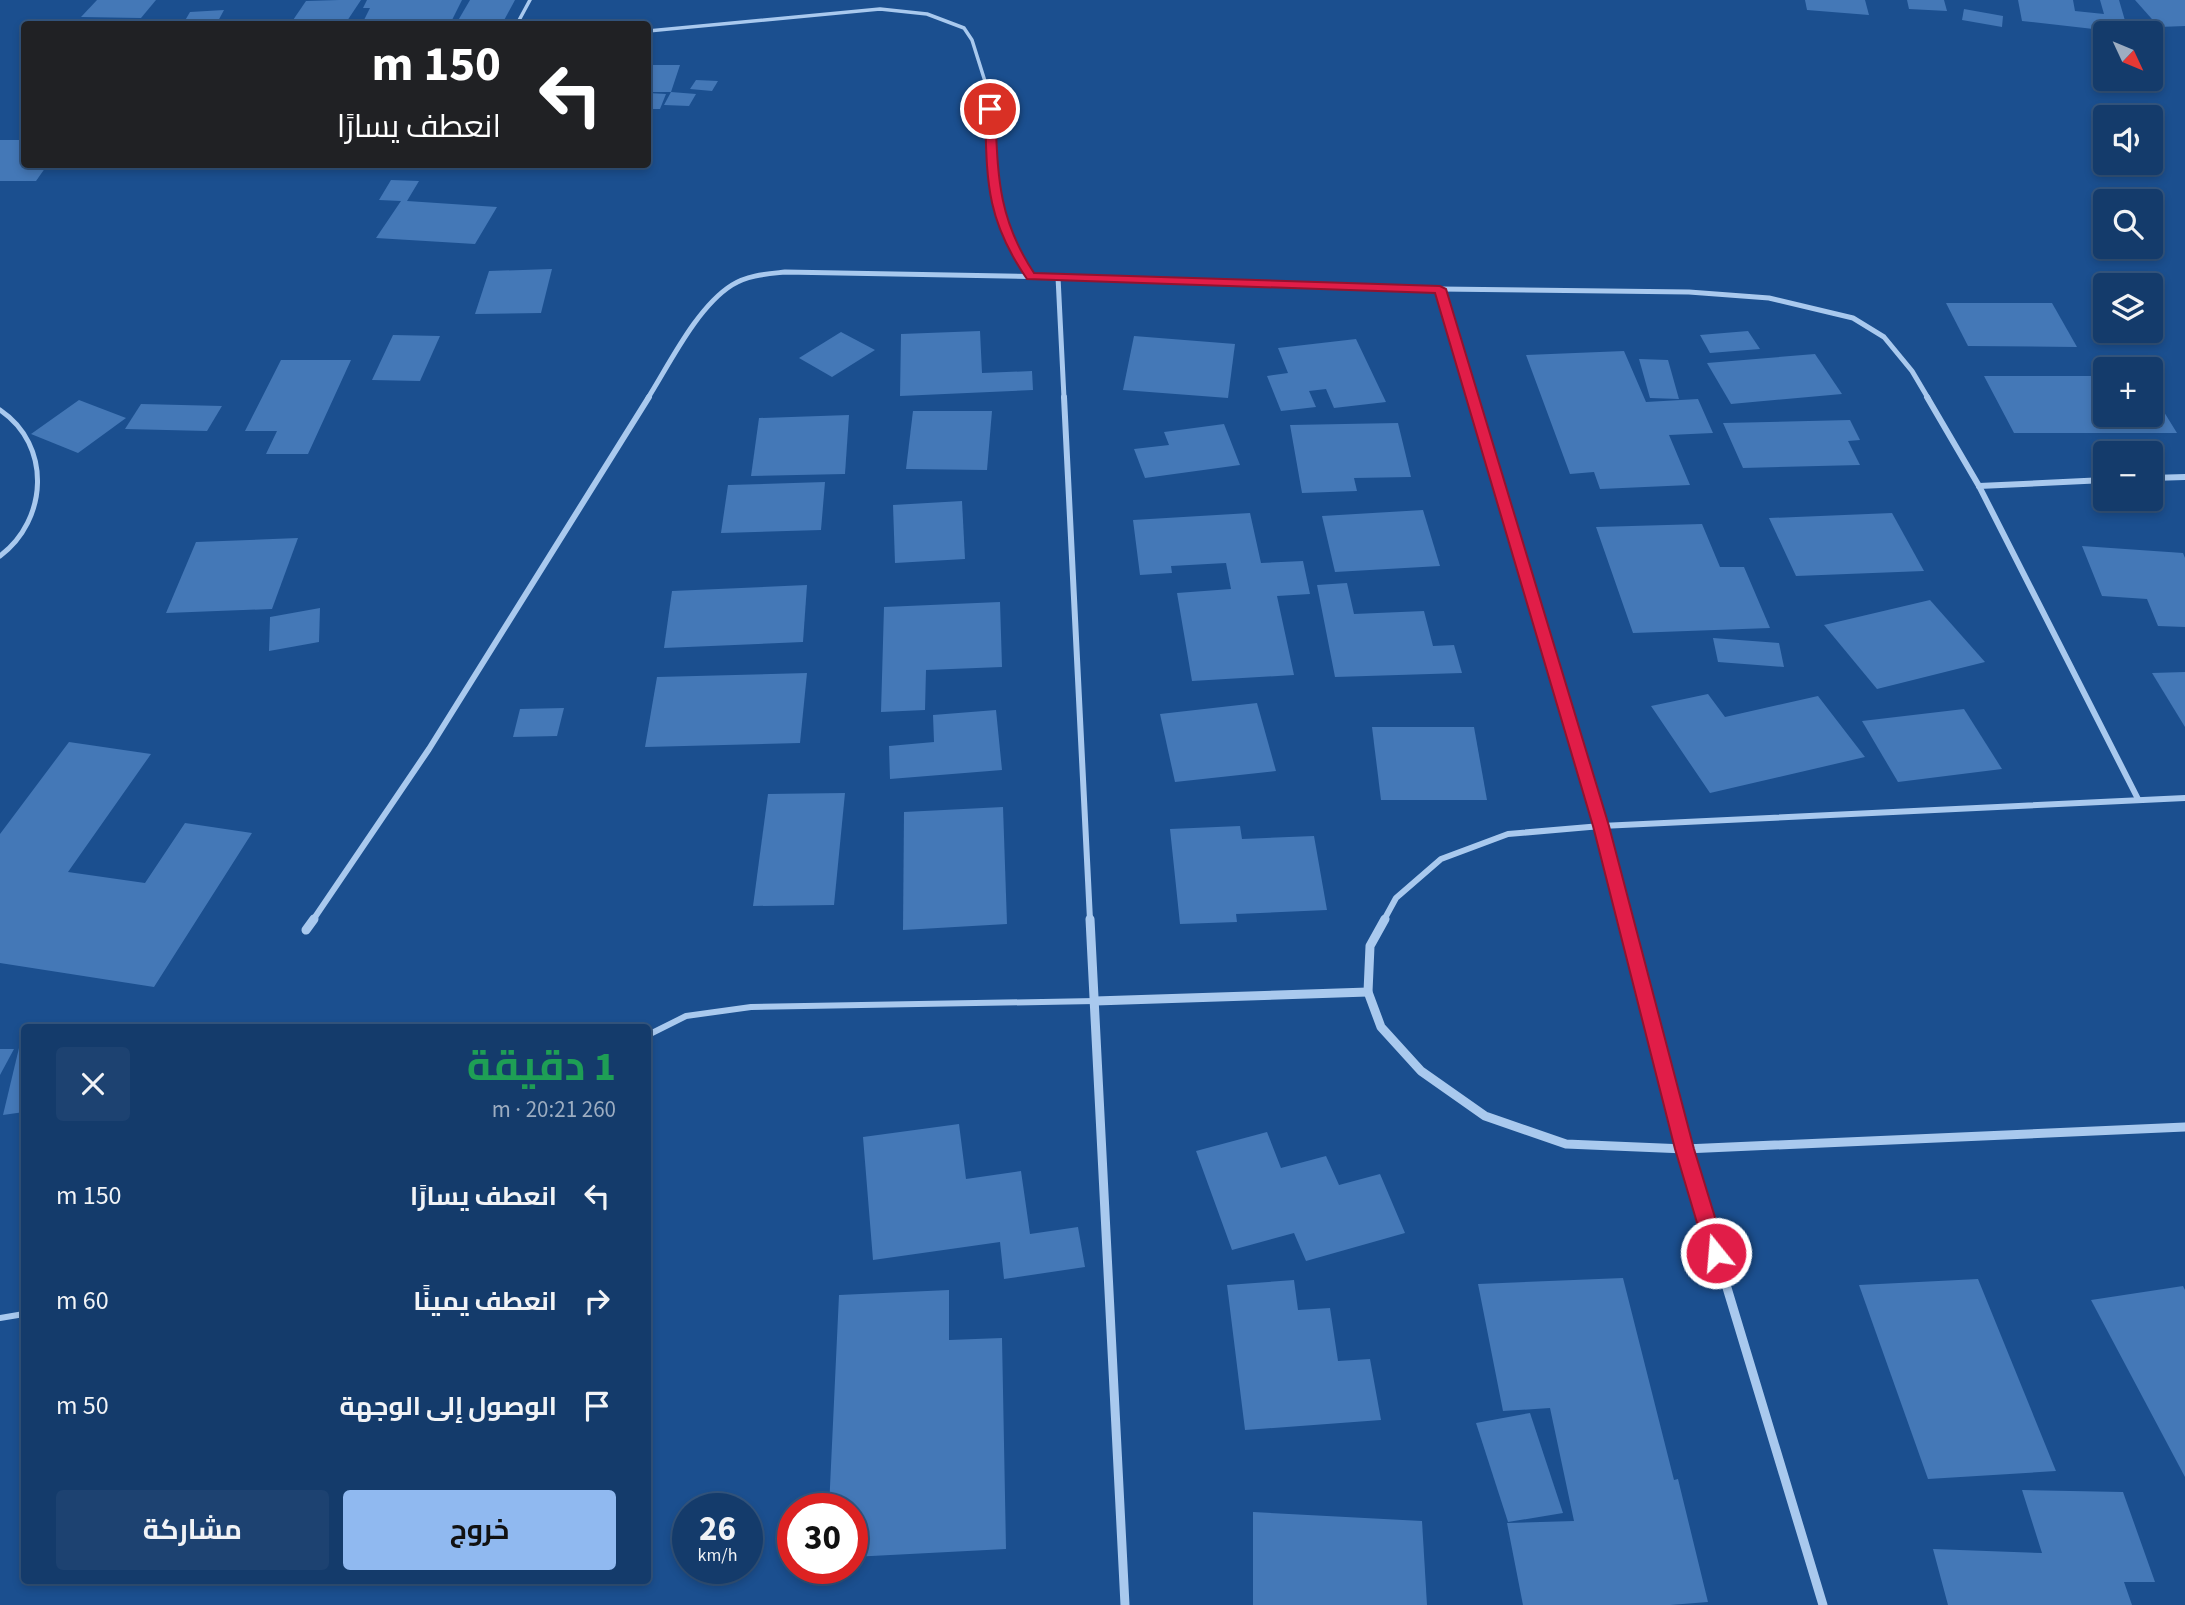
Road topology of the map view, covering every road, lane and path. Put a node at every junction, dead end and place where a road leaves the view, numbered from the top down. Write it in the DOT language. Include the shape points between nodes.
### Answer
graph roads {
  1 [pos="530,0"];
  2 [pos="519,21"];
  3 [pos="651,32"];
  4 [pos="1031,276"];
  5 [pos="1058,277"];
  6 [pos="1440,289"];
  7 [pos="0,410"];
  8 [pos="2185,477"];
  9 [pos="2163,478"];
  10 [pos="2093,481"];
  11 [pos="1979,486"];
  12 [pos="0,556"];
  13 [pos="2185,798"];
  14 [pos="2138,799"];
  15 [pos="1601,826"];
  16 [pos="306,930"];
  17 [pos="1368,992"];
  18 [pos="1095,1001"];
  19 [pos="651,1034"];
  20 [pos="2185,1127"];
  21 [pos="1685,1149"];
  22 [pos="21,1314"];
  23 [pos="0,1318"];
  24 [pos="1125,1605"];
  25 [pos="1823,1605"];
  1 -- 2 [label="lane"];
  3 -- 4 [label="lane" via="880,9 927,14 964,28 989,94 999,217"];
  4 -- 5 [label="street"];
  4 -- 16 [label="street" via="786,272 756,275 733,284 709,304 429,749"];
  5 -- 6 [label="street"];
  5 -- 18 [label="street"];
  6 -- 11 [label="street" via="1703,293 1769,298 1853,318 1884,337 1912,371"];
  6 -- 15 [label="street"];
  7 -- 12 [label="lane" via="24,431 39,493 29,522"];
  8 -- 9 [label="street"];
  10 -- 11 [label="street"];
  11 -- 14 [label="street"];
  13 -- 14 [label="street"];
  14 -- 15 [label="street"];
  15 -- 17 [label="street" via="1508,834 1441,859 1396,898 1370,946"];
  15 -- 21 [label="street"];
  17 -- 18 [label="street"];
  17 -- 21 [label="street" via="1381,1027 1421,1071 1485,1116 1566,1143"];
  18 -- 19 [label="lane" via="751,1007 687,1016"];
  18 -- 24 [label="street"];
  20 -- 21 [label="street"];
  21 -- 25 [label="street"];
  22 -- 23 [label="lane"];
}
